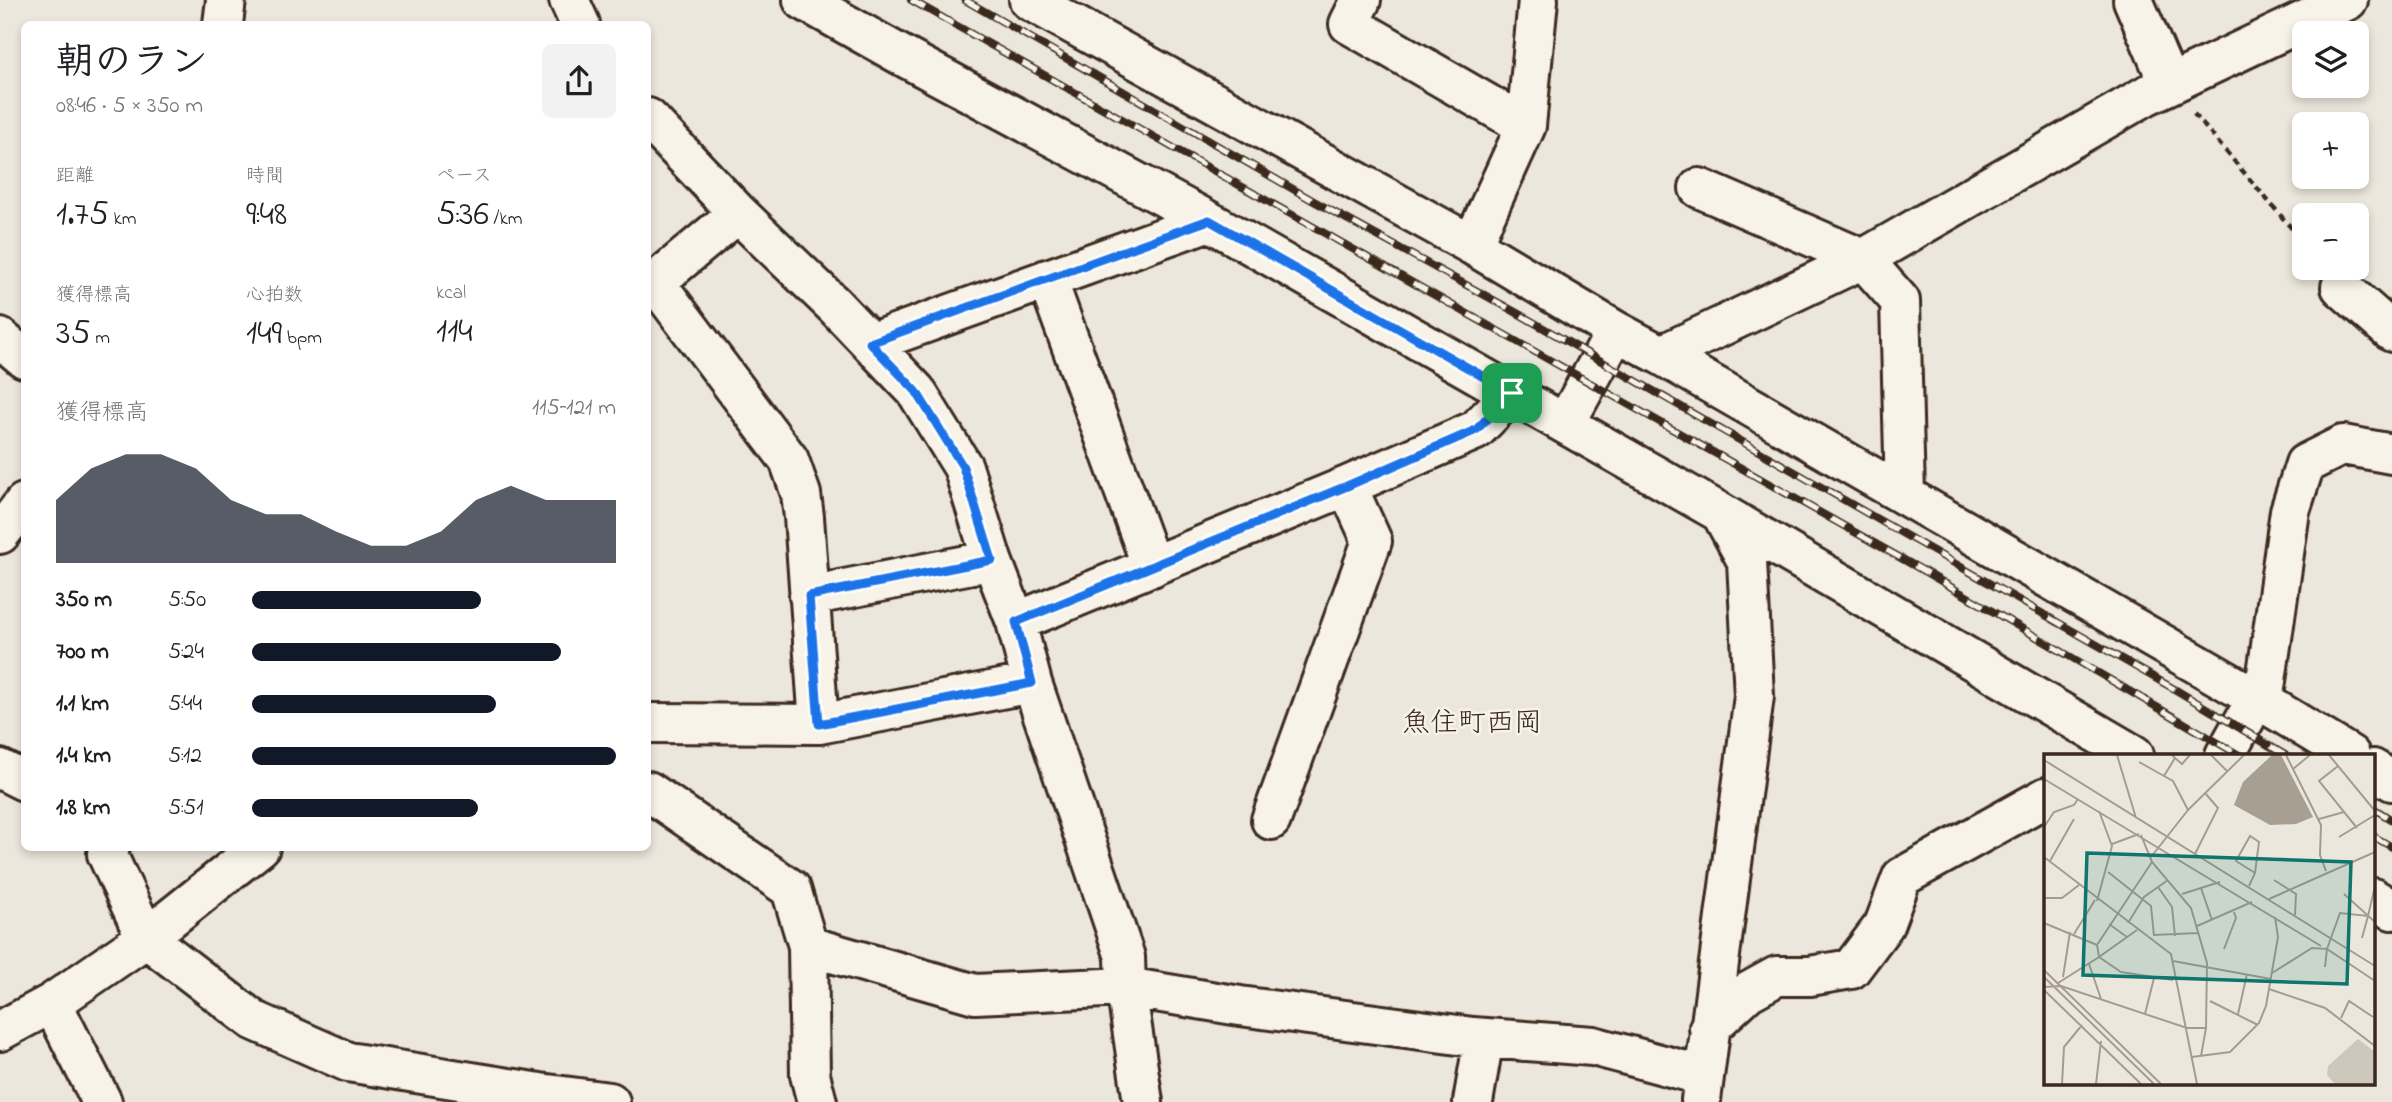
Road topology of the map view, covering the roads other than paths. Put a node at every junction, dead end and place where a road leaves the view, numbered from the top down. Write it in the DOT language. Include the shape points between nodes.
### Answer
graph roads {
  1 [pos="226,0"];
  2 [pos="803,0"];
  3 [pos="1029,0"];
  4 [pos="1361,0"];
  5 [pos="1538,0"];
  6 [pos="2133,0"];
  7 [pos="2348,0"];
  8 [pos="223,21"];
  9 [pos="2169,84"];
  10 [pos="651,121"];
  11 [pos="1525,126"];
  12 [pos="1699,188"];
  13 [pos="738,213"];
  14 [pos="1209,220"];
  15 [pos="1472,245"];
  16 [pos="1863,259"];
  17 [pos="1047,279"];
  18 [pos="651,285"];
  19 [pos="2341,287"];
  20 [pos="1616,331"];
  21 [pos="2392,331"];
  22 [pos="0,338"];
  23 [pos="870,343"];
  24 [pos="1661,355"];
  25 [pos="21,356"];
  26 [pos="1512,393"];
  27 [pos="1565,424"];
  28 [pos="2392,454"];
  29 [pos="1347,486"];
  30 [pos="1905,495"];
  31 [pos="21,507"];
  32 [pos="1721,513"];
  33 [pos="0,534"];
  34 [pos="992,560"];
  35 [pos="1152,566"];
  36 [pos="809,596"];
  37 [pos="1016,622"];
  38 [pos="1032,683"];
  39 [pos="2263,702"];
  40 [pos="651,723"];
  41 [pos="819,724"];
  42 [pos="2132,754"];
  43 [pos="2226,754"];
  44 [pos="2348,754"];
  45 [pos="0,769"];
  46 [pos="2374,770"];
  47 [pos="21,780"];
  48 [pos="2392,781"];
  49 [pos="651,793"];
  50 [pos="2044,798"];
  51 [pos="1271,820"];
  52 [pos="108,851"];
  53 [pos="255,851"];
  54 [pos="2374,899"];
  55 [pos="2392,910"];
  56 [pos="145,938"];
  57 [pos="808,946"];
  58 [pos="1126,987"];
  59 [pos="52,1003"];
  60 [pos="1709,1028"];
  61 [pos="0,1031"];
  62 [pos="1484,1038"];
  63 [pos="1702,1089"];
  64 [pos="102,1102"];
  65 [pos="610,1102"];
  66 [pos="817,1102"];
  67 [pos="1143,1102"];
  68 [pos="1473,1102"];
  1 -- 8 [label="street"];
  2 -- 14 [label="street"];
  3 -- 15 [label="street"];
  4 -- 11 [label="street" via="1349,24"];
  5 -- 11 [label="street"];
  6 -- 9 [label="street"];
  7 -- 9 [label="street"];
  9 -- 16 [label="street"];
  10 -- 13 [label="street"];
  11 -- 15 [label="street"];
  12 -- 16 [label="street"];
  13 -- 18 [label="street"];
  13 -- 23 [label="street"];
  14 -- 17 [label="street"];
  14 -- 26 [label="street"];
  15 -- 20 [label="street"];
  16 -- 24 [label="street"];
  16 -- 30 [label="street" via="1900,301"];
  17 -- 23 [label="street"];
  17 -- 35 [label="street"];
  18 -- 36 [label="street" via="789,460 801,494"];
  19 -- 21 [label="street"];
  20 -- 24 [label="street"];
  20 -- 27 [label="street"];
  22 -- 25 [label="street"];
  23 -- 34 [label="street" via="916,391 963,467"];
  24 -- 30 [label="street"];
  26 -- 27 [label="street"];
  26 -- 29 [label="street" via="1476,430"];
  27 -- 32 [label="street"];
  28 -- 39 [label="street" via="2343,445 2305,464 2290,511"];
  29 -- 35 [label="street"];
  29 -- 51 [label="street" via="1372,541"];
  30 -- 39 [label="street"];
  31 -- 33 [label="street"];
  32 -- 42 [label="street"];
  32 -- 60 [label="street" via="1747,561 1754,696"];
  34 -- 36 [label="street"];
  34 -- 37 [label="street"];
  35 -- 37 [label="street"];
  36 -- 41 [label="street"];
  37 -- 38 [label="street"];
  38 -- 41 [label="street"];
  38 -- 58 [label="street" via="1125,957"];
  39 -- 43 [label="street" via="2249,712"];
  39 -- 44 [label="street"];
  40 -- 41 [label="street"];
  45 -- 47 [label="street"];
  46 -- 48 [label="street"];
  49 -- 57 [label="street" via="792,888"];
  50 -- 60 [label="street" via="1902,877 1884,925 1851,969 1777,976 1748,992"];
  52 -- 56 [label="street"];
  53 -- 56 [label="street"];
  54 -- 55 [label="street"];
  56 -- 59 [label="street"];
  56 -- 65 [label="street" via="253,1020 348,1062"];
  57 -- 58 [label="street" via="975,994"];
  57 -- 66 [label="street" via="810,1075"];
  58 -- 62 [label="street"];
  58 -- 67 [label="street"];
  59 -- 61 [label="street"];
  59 -- 64 [label="street"];
  60 -- 63 [label="street"];
  62 -- 63 [label="street" via="1593,1046"];
  62 -- 68 [label="street"];
}
